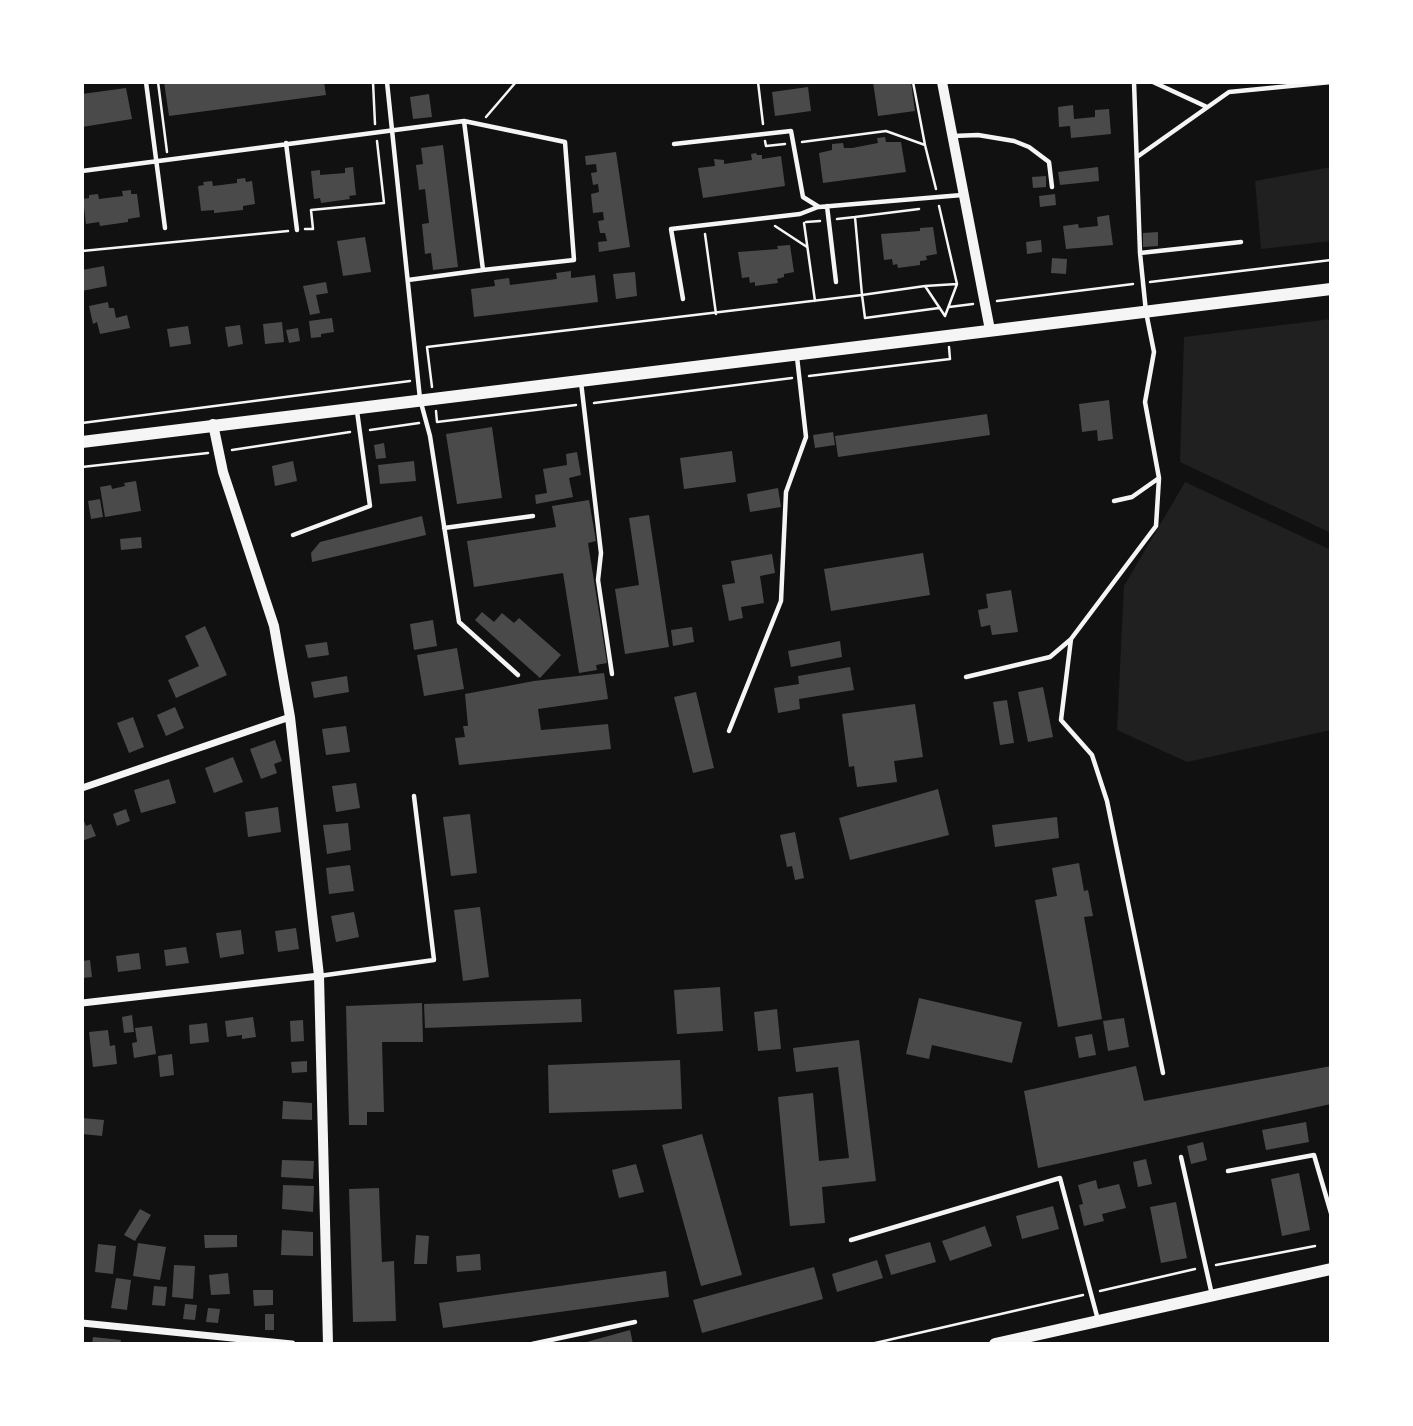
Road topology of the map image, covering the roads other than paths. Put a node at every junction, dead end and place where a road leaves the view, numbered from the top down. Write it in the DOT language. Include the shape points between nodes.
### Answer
graph roads {
  1 [pos="146,82"];
  2 [pos="387,82"];
  3 [pos="942,82"];
  4 [pos="1134,82"];
  5 [pos="1153,82"];
  6 [pos="1331,82"];
  7 [pos="1207,107"];
  8 [pos="464,121"];
  9 [pos="391,129"];
  10 [pos="952,136"];
  11 [pos="286,144"];
  12 [pos="674,144"];
  13 [pos="1137,158"];
  14 [pos="157,161"];
  15 [pos="82,172"];
  16 [pos="1052,187"];
  17 [pos="963,195"];
  18 [pos="827,206"];
  19 [pos="819,207"];
  20 [pos="165,228"];
  21 [pos="297,230"];
  22 [pos="1241,242"];
  23 [pos="1140,253"];
  24 [pos="483,270"];
  25 [pos="408,280"];
  26 [pos="836,282"];
  27 [pos="1331,289"];
  28 [pos="682,299"];
  29 [pos="1146,312"];
  30 [pos="990,330"];
  31 [pos="797,354"];
  32 [pos="581,381"];
  33 [pos="421,399"];
  34 [pos="356,407"];
  35 [pos="212,424"];
  36 [pos="82,442"];
  37 [pos="1159,478"];
  38 [pos="1114,501"];
  39 [pos="533,516"];
  40 [pos="444,528"];
  41 [pos="293,536"];
  42 [pos="1071,639"];
  43 [pos="612,674"];
  44 [pos="517,675"];
  45 [pos="966,677"];
  46 [pos="289,717"];
  47 [pos="729,732"];
  48 [pos="82,788"];
  49 [pos="414,796"];
  50 [pos="318,976"];
  51 [pos="82,1003"];
  52 [pos="1163,1073"];
  53 [pos="1181,1157"];
  54 [pos="1228,1171"];
  55 [pos="1331,1213"];
  56 [pos="850,1240"];
  57 [pos="1331,1269"];
  58 [pos="1212,1296"];
  59 [pos="1098,1321"];
  60 [pos="82,1322"];
  61 [pos="635,1322"];
  62 [pos="292,1344"];
  63 [pos="328,1344"];
  64 [pos="532,1344"];
  65 [pos="995,1344"];
  1 -- 14 [label="lane"];
  2 -- 9 [label="lane"];
  3 -- 10 [label="street"];
  4 -- 13 [label="lane"];
  5 -- 7 [label="lane"];
  6 -- 7 [label="lane" via="1229,92"];
  7 -- 13 [label="lane"];
  8 -- 9 [label="lane"];
  8 -- 24 [label="lane"];
  8 -- 24 [label="lane" via="565,142 574,260"];
  9 -- 11 [label="lane"];
  9 -- 25 [label="lane"];
  10 -- 16 [label="lane" via="978,135 1029,147 1049,162"];
  10 -- 17 [label="street"];
  11 -- 14 [label="lane"];
  11 -- 21 [label="lane"];
  12 -- 19 [label="lane" via="790,131 803,197"];
  13 -- 23 [label="lane"];
  14 -- 15 [label="lane"];
  14 -- 20 [label="lane"];
  17 -- 18 [label="lane"];
  17 -- 30 [label="street"];
  18 -- 19 [label="lane"];
  18 -- 26 [label="lane"];
  19 -- 28 [label="lane" via="800,214 671,229"];
  22 -- 23 [label="lane"];
  23 -- 29 [label="lane"];
  24 -- 25 [label="lane"];
  25 -- 33 [label="lane"];
  27 -- 29 [label="main road"];
  29 -- 30 [label="main road"];
  29 -- 37 [label="lane" via="1154,352 1145,402"];
  30 -- 31 [label="main road"];
  31 -- 32 [label="main road"];
  31 -- 47 [label="lane" via="806,437 786,492 781,601"];
  32 -- 33 [label="main road"];
  32 -- 43 [label="lane" via="601,553 598,580"];
  33 -- 34 [label="main road"];
  33 -- 40 [label="lane"];
  34 -- 35 [label="main road"];
  34 -- 41 [label="lane" via="370,506"];
  35 -- 36 [label="main road"];
  35 -- 46 [label="street" via="274,626"];
  37 -- 38 [label="lane" via="1132,497"];
  37 -- 42 [label="lane" via="1156,526"];
  39 -- 40 [label="lane"];
  40 -- 44 [label="lane" via="459,622"];
  42 -- 45 [label="lane" via="1050,657"];
  42 -- 52 [label="lane" via="1061,720 1092,755 1107,801"];
  46 -- 48 [label="street"];
  46 -- 50 [label="street"];
  49 -- 50 [label="lane" via="434,960"];
  50 -- 51 [label="street"];
  50 -- 63 [label="street"];
  53 -- 58 [label="lane"];
  54 -- 55 [label="lane" via="1314,1155"];
  56 -- 59 [label="lane" via="1060,1178"];
  57 -- 58 [label="main road"];
  58 -- 59 [label="main road"];
  59 -- 65 [label="main road"];
  60 -- 62 [label="street"];
  61 -- 64 [label="lane"];
}
